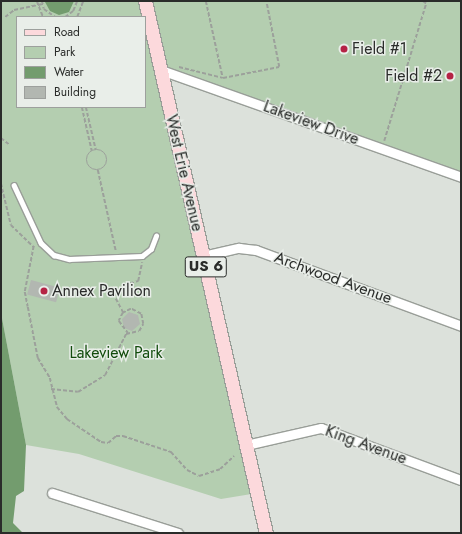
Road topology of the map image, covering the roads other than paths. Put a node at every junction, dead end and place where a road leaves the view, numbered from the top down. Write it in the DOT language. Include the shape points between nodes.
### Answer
graph roads {
  1 [pos="145,1"];
  2 [pos="161,70"];
  3 [pos="461,177"];
  4 [pos="14,185"];
  5 [pos="156,236"];
  6 [pos="203,256"];
  7 [pos="461,326"];
  8 [pos="246,445"];
  9 [pos="461,480"];
  10 [pos="52,493"];
  11 [pos="178,533"];
  12 [pos="266,533"];
  1 -- 2 [label="main road, West Erie Avenue / US 6"];
  2 -- 3 [label="street, Lakeview Drive"];
  2 -- 6 [label="main road, West Erie Avenue / US 6"];
  4 -- 5 [label="lane" via="41,244 54,255 69,259 142,256 152,249"];
  6 -- 7 [label="street, Archwood Avenue" via="239,248 256,250"];
  6 -- 8 [label="main road, West Erie Avenue / US 6"];
  8 -- 9 [label="street, King Avenue" via="321,428"];
  8 -- 12 [label="main road, West Erie Avenue / US 6"];
  10 -- 11 [label="street"];
}
